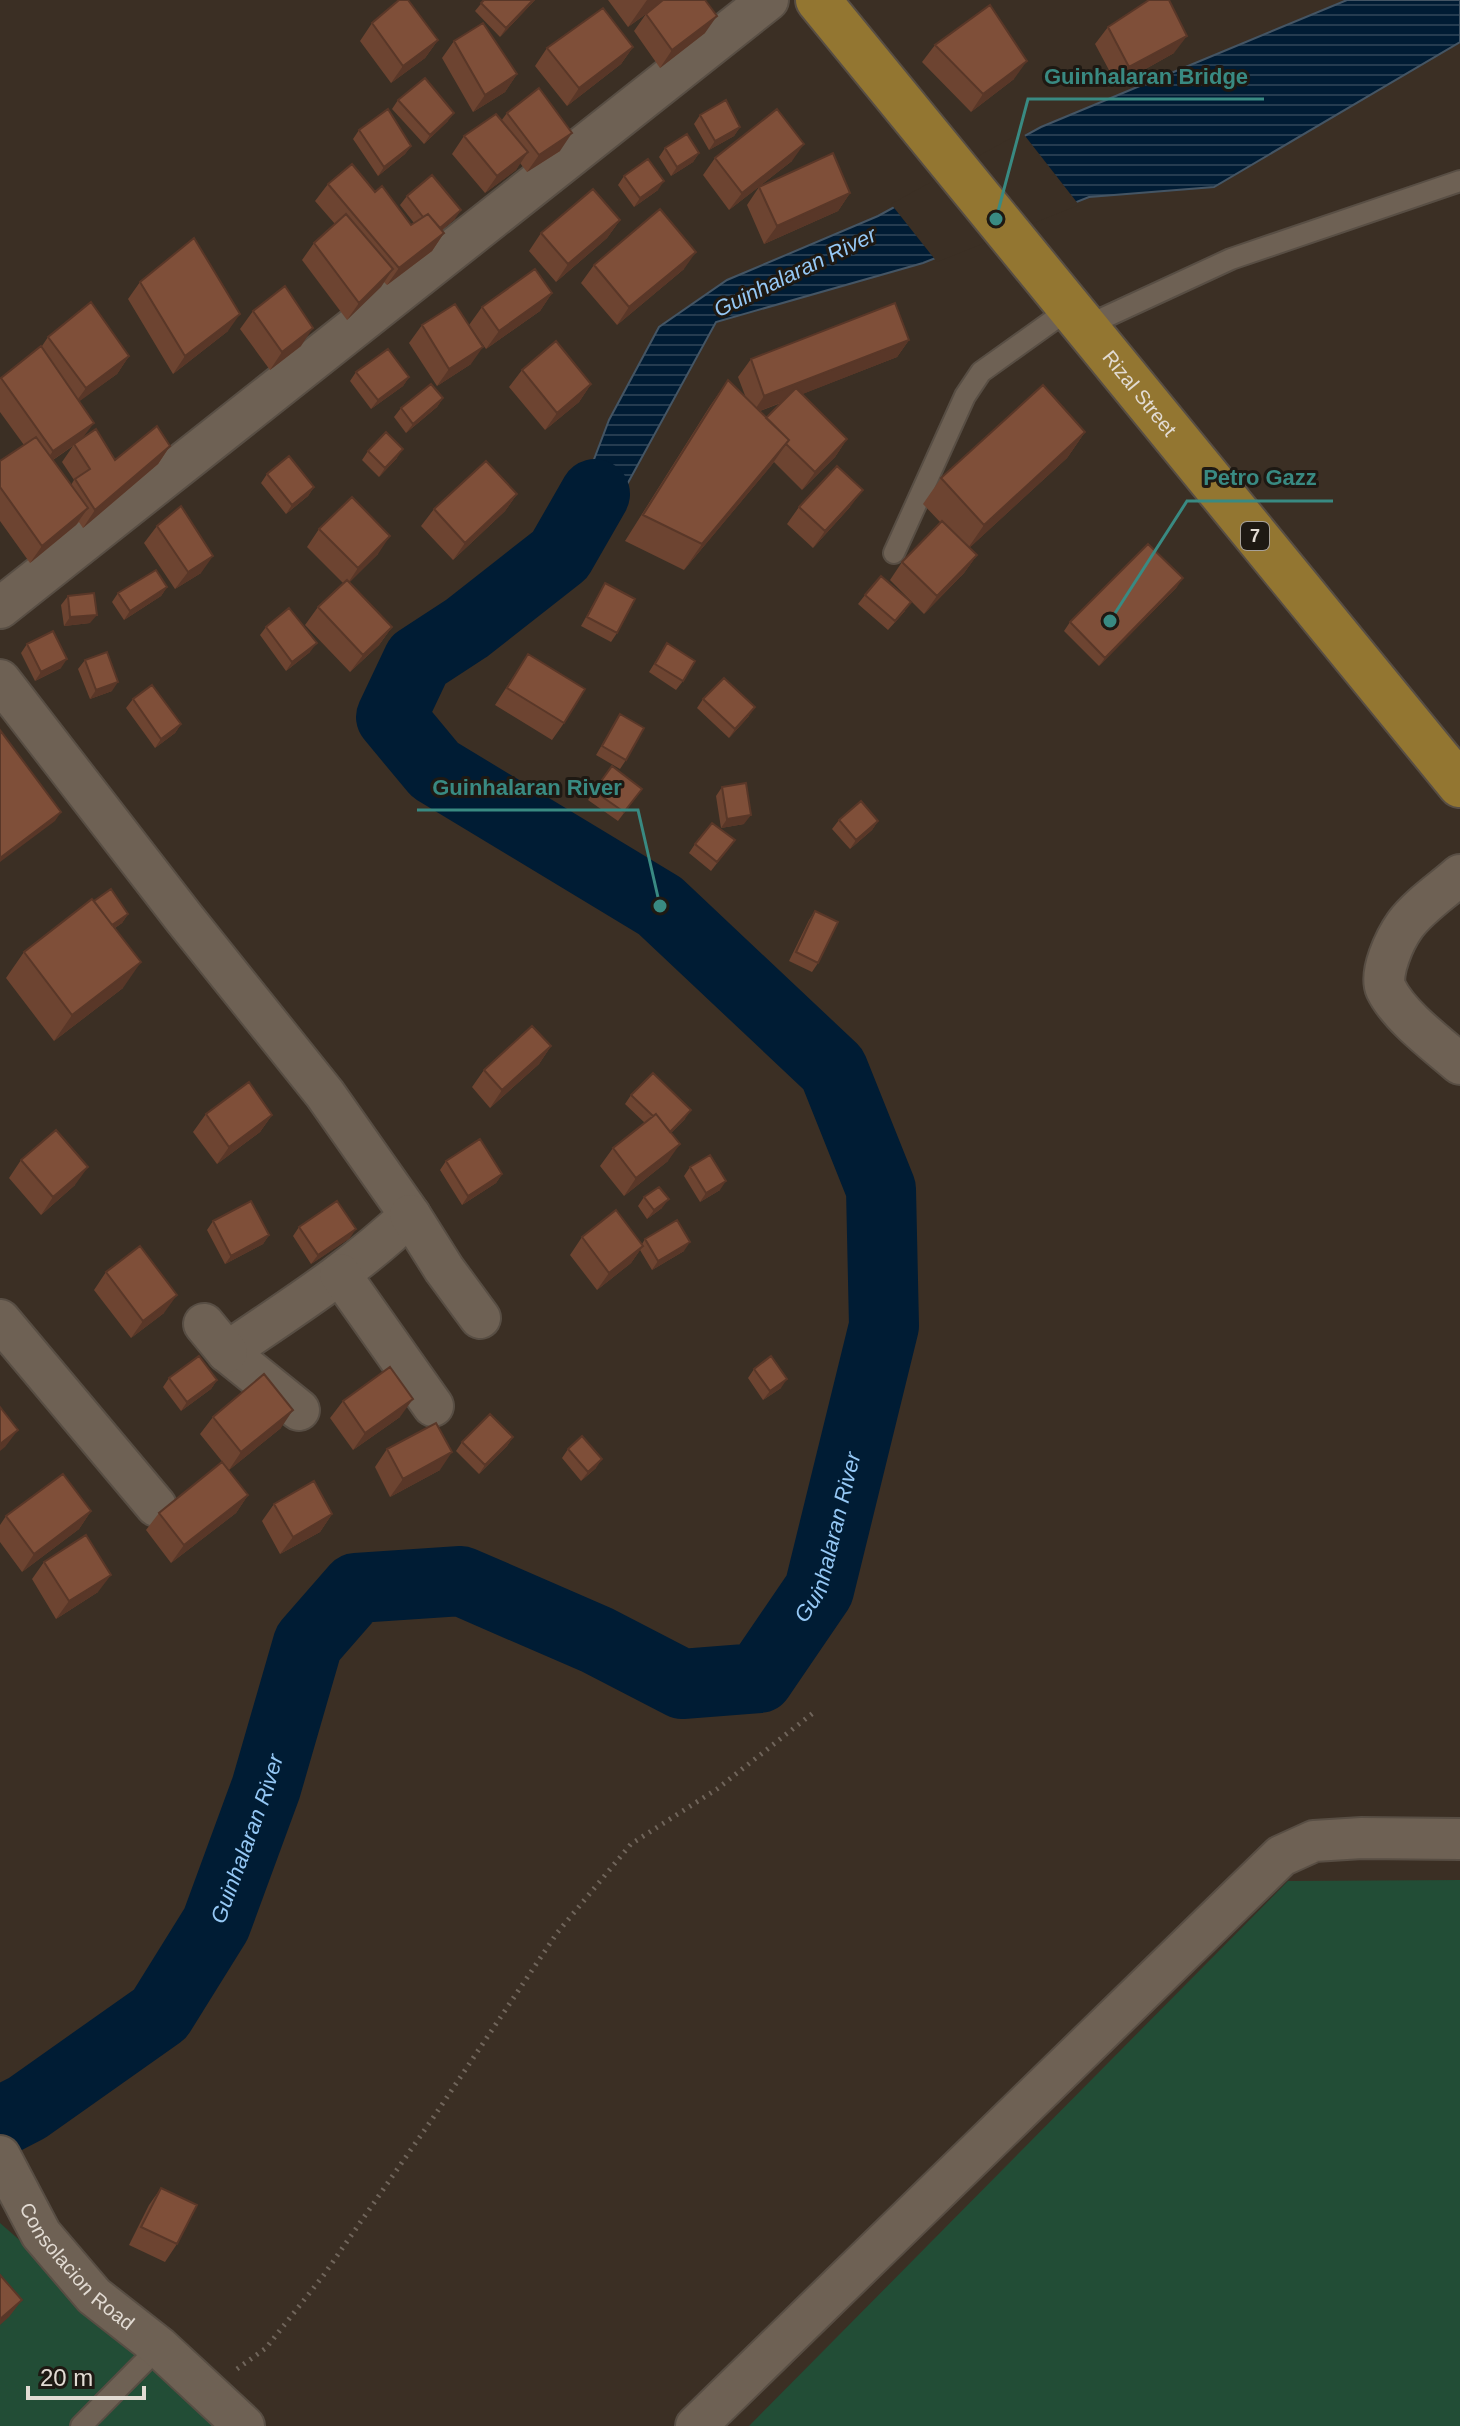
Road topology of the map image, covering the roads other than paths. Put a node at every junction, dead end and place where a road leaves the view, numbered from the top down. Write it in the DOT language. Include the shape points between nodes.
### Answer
graph roads {
  1 [pos="768,0"];
  2 [pos="828,4"];
  3 [pos="1460,181"];
  4 [pos="1067,308"];
  5 [pos="894,553"];
  6 [pos="0,608"];
  7 [pos="0,680"];
  8 [pos="1460,785"];
  9 [pos="1460,875"];
  10 [pos="1460,1064"];
  11 [pos="410,1215"];
  12 [pos="340,1274"];
  13 [pos="480,1318"];
  14 [pos="0,1320"];
  15 [pos="433,1406"];
  16 [pos="299,1410"];
  17 [pos="156,1506"];
  18 [pos="1460,1839"];
  19 [pos="8,2171"];
  20 [pos="159,2347"];
  21 [pos="81,2426"];
  22 [pos="244,2426"];
  23 [pos="696,2426"];
  1 -- 6 [label="street"];
  2 -- 4 [label="main road, Rizal Street / 7"];
  3 -- 4 [label="lane"];
  4 -- 5 [label="lane" via="981,372 965,396"];
  4 -- 8 [label="main road, Rizal Street / 7"];
  7 -- 11 [label="street" via="325,1094"];
  9 -- 10 [label="street" via="1404,926 1386,964 1384,985"];
  11 -- 12 [label="street"];
  11 -- 13 [label="street"];
  12 -- 15 [label="street"];
  12 -- 16 [label="street" via="215,1338"];
  14 -- 17 [label="street"];
  18 -- 23 [label="street" via="1314,1841 1281,1856"];
  19 -- 20 [label="street, Consolacion Road" via="41,2234 94,2296"];
  20 -- 21 [label="lane"];
  20 -- 22 [label="street, Consolacion Road"];
}
